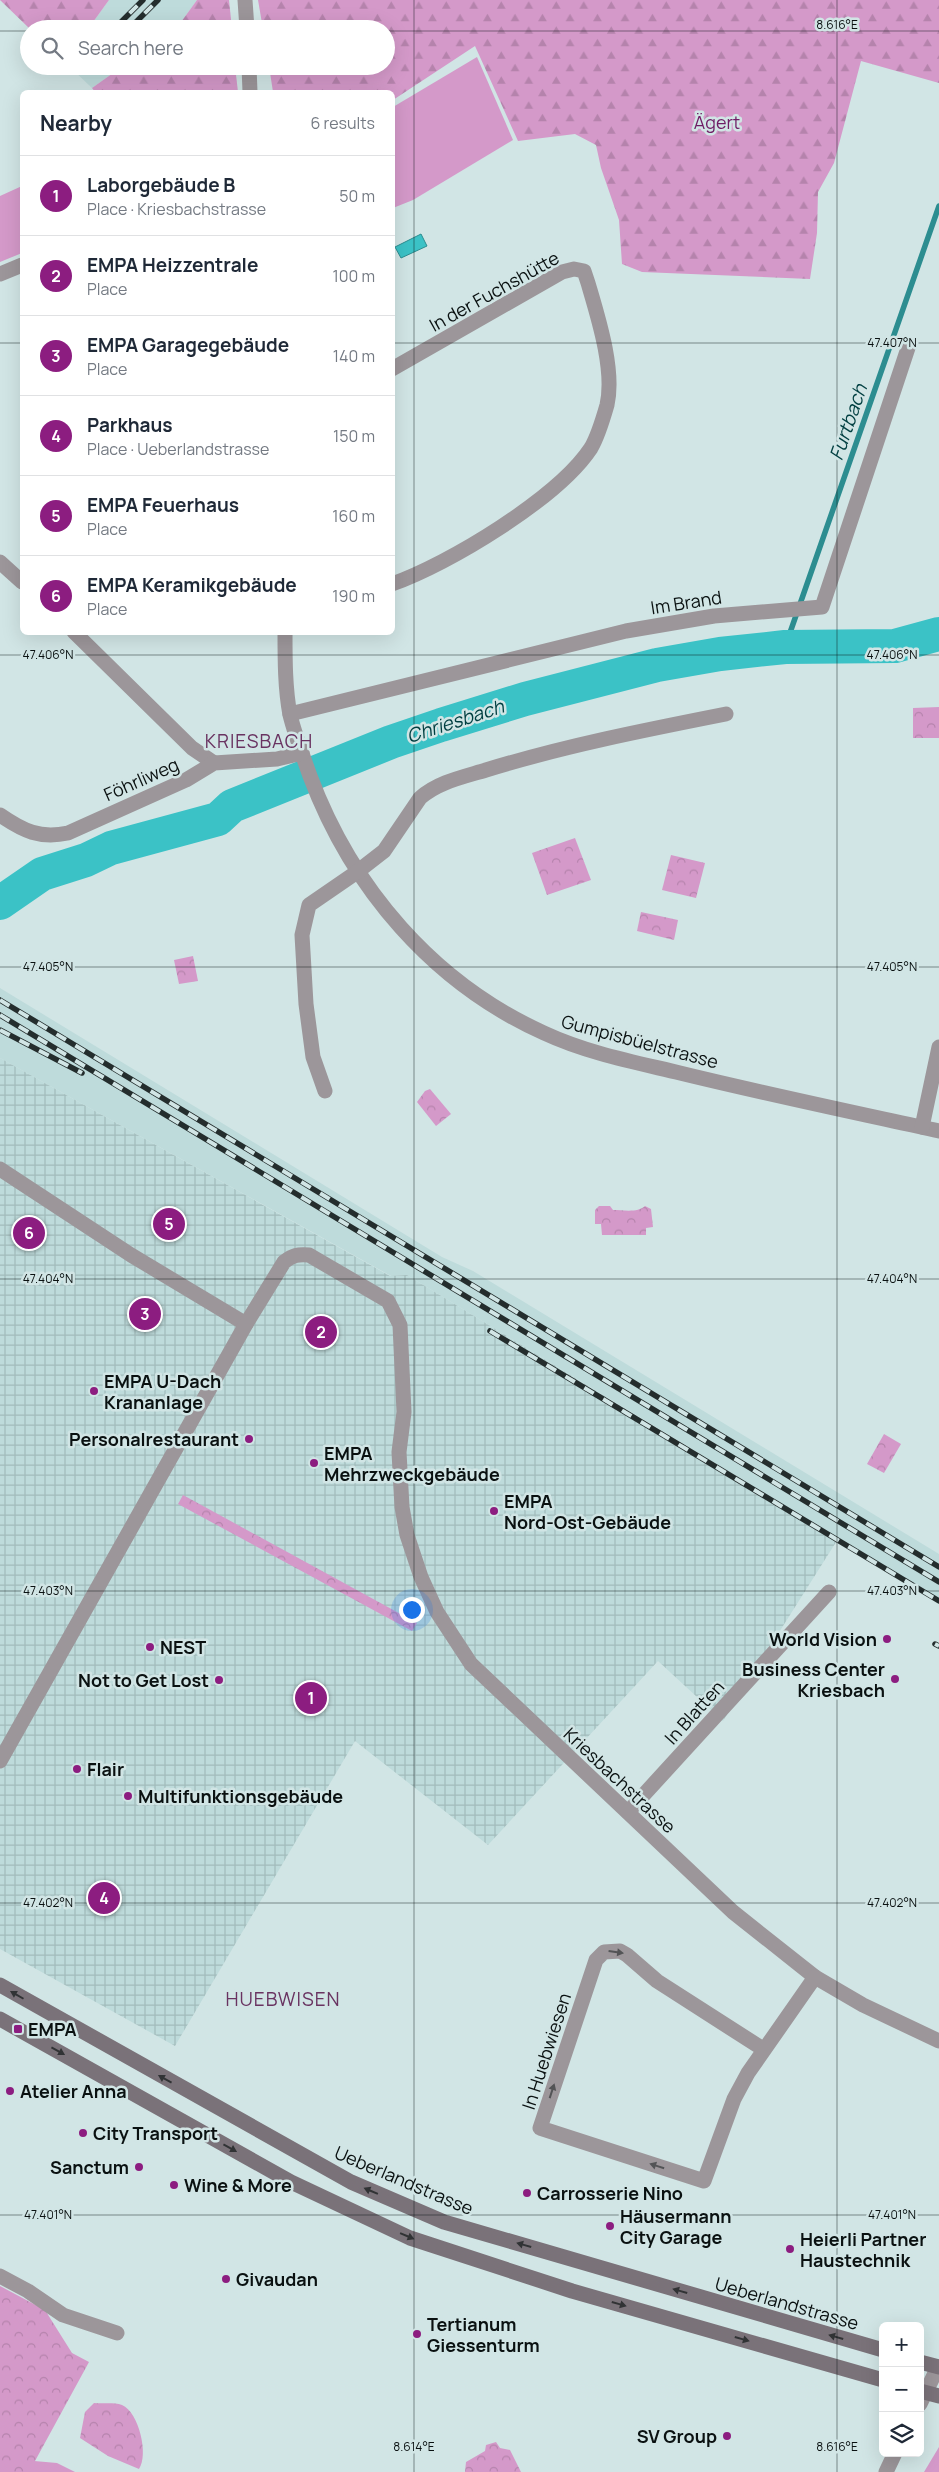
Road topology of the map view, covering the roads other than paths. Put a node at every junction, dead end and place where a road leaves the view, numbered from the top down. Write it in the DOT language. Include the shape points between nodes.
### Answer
graph roads {
  1 [pos="244,0"];
  2 [pos="246,20"];
  3 [pos="249,75"];
  4 [pos="250,90"];
  5 [pos="20,265"];
  6 [pos="0,274"];
  7 [pos="908,345"];
  8 [pos="395,367"];
  9 [pos="0,562"];
  10 [pos="20,578"];
  11 [pos="395,583"];
  12 [pos="77,635"];
  13 [pos="285,635"];
  14 [pos="290,714"];
  15 [pos="726,714"];
  16 [pos="303,757"];
  17 [pos="214,763"];
  18 [pos="0,815"];
  19 [pos="357,872"];
  20 [pos="939,1047"];
  21 [pos="325,1091"];
  22 [pos="922,1127"];
  23 [pos="939,1131"];
  24 [pos="0,1169"];
  25 [pos="246,1324"];
  26 [pos="829,1592"];
  27 [pos="0,1761"];
  28 [pos="628,1812"];
  29 [pos="815,1977"];
  30 [pos="0,1985"];
  31 [pos="0,2019"];
  32 [pos="939,2041"];
  33 [pos="763,2049"];
  34 [pos="0,2276"];
  35 [pos="118,2334"];
  36 [pos="879,2349"];
  37 [pos="924,2363"];
  38 [pos="939,2367"];
  39 [pos="879,2379"];
  40 [pos="926,2396"];
  41 [pos="893,2457"];
  42 [pos="886,2472"];
  1 -- 2 [label="street"];
  3 -- 4 [label="street"];
  5 -- 6 [label="street"];
  7 -- 14 [label="street, Im Brand" via="822,607 714,616 626,631"];
  8 -- 11 [label="street, In der Fuchshütte" via="562,272 574,269 584,271 588,283 607,362 609,387 607,405 591,448 568,474 505,524 450,557"];
  9 -- 10 [label="street"];
  12 -- 17 [label="street" via="192,748"];
  13 -- 14 [label="street"];
  14 -- 16 [label="street"];
  15 -- 19 [label="street" via="602,740 502,765 444,784 420,798 384,851"];
  16 -- 17 [label="street, Föhrliweg"];
  16 -- 19 [label="street" via="322,807"];
  17 -- 18 [label="street, Föhrliweg" via="186,780 68,833 42,836 30,833"];
  19 -- 21 [label="street" via="308,905 302,935 310,1041"];
  19 -- 22 [label="street, Gumpisbüelstrasse" via="377,901 418,948 481,998 544,1034 620,1059"];
  20 -- 22 [label="street"];
  22 -- 23 [label="street, Gumpisbüelstrasse"];
  24 -- 25 [label="street" via="131,1255"];
  25 -- 27 [label="street, Kriesbachstrasse"];
  25 -- 28 [label="street, Kriesbachstrasse" via="284,1262 299,1254 309,1255 388,1301 400,1325 404,1412 399,1452 402,1507 421,1577 443,1622 483,1677"];
  26 -- 28 [label="street, In Blatten"];
  28 -- 29 [label="street, Kriesbachstrasse" via="733,1912"];
  29 -- 32 [label="street, Kriesbachstrasse" via="862,2005"];
  29 -- 33 [label="street, In Huebwiesen"];
  36 -- 30 [label="main road, Ueberlandstrasse, one-way" via="436,2218 351,2182"];
  31 -- 39 [label="main road, one-way" via="291,2182 410,2238 572,2291"];
  33 -- 33 [label="street, In Huebwiesen, one-way" via="734,2099 704,2181 540,2128 596,1960 604,1952 611,1950 627,1955 657,1981"];
  34 -- 35 [label="street" via="63,2315"];
  37 -- 38 [label="main road"];
  38 -- 40 [label="street"];
  41 -- 42 [label="street"];
}
